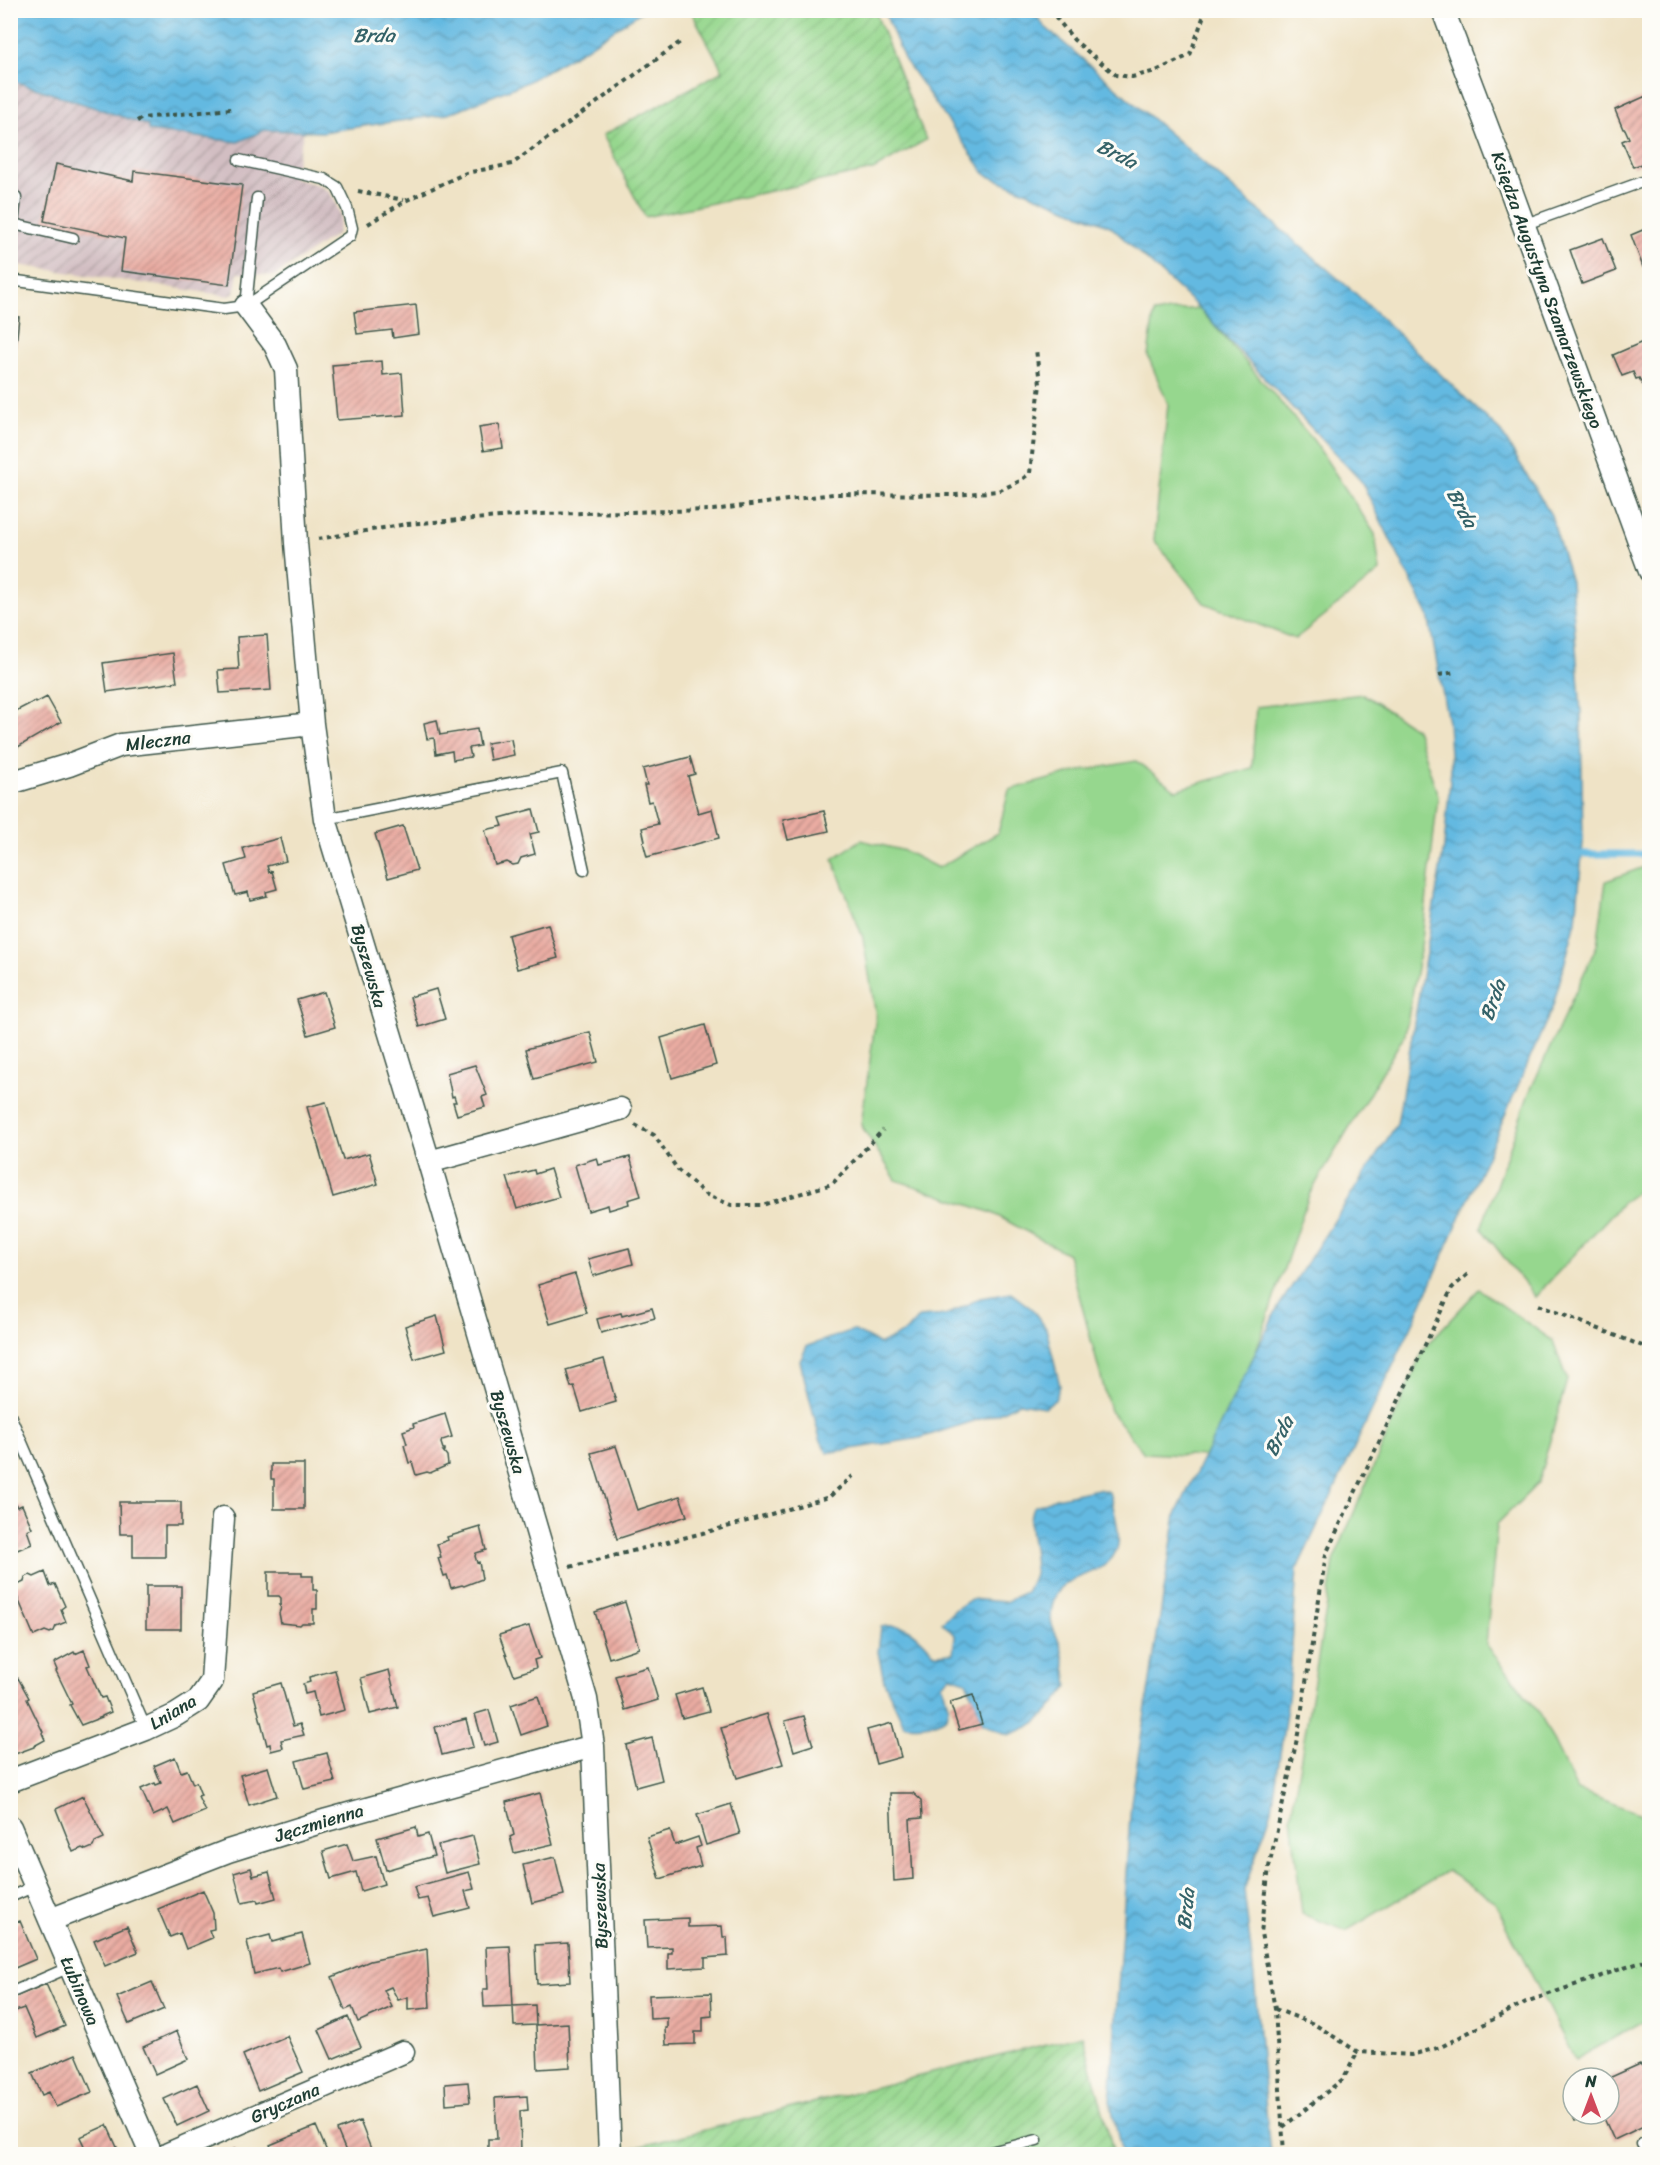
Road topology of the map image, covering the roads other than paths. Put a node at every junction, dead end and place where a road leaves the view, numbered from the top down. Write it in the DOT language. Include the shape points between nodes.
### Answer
graph roads {
  1 [pos="1443,10"];
  2 [pos="239,160"];
  3 [pos="1650,179"];
  4 [pos="10,190"];
  5 [pos="257,198"];
  6 [pos="1524,225"];
  7 [pos="73,238"];
  8 [pos="10,280"];
  9 [pos="246,306"];
  10 [pos="1650,571"];
  11 [pos="312,724"];
  12 [pos="10,783"];
  13 [pos="325,819"];
  14 [pos="584,870"];
  15 [pos="615,1110"];
  16 [pos="429,1162"];
  17 [pos="10,1415"];
  18 [pos="223,1518"];
  19 [pos="146,1729"];
  20 [pos="593,1746"];
  21 [pos="10,1781"];
  22 [pos="10,1827"];
  23 [pos="35,1886"];
  24 [pos="10,1897"];
  25 [pos="51,1920"];
  26 [pos="70,1967"];
  27 [pos="10,1993"];
  28 [pos="403,2052"];
  29 [pos="1037,2140"];
  30 [pos="1642,2144"];
  31 [pos="151,2154"];
  32 [pos="168,2154"];
  33 [pos="610,2154"];
  34 [pos="983,2154"];
  35 [pos="1649,2154"];
  1 -- 6 [label="street, Księdza Augustyna Szamarzewskiego"];
  2 -- 9 [label="lane" via="324,179 337,187 352,228 350,236"];
  3 -- 6 [label="lane"];
  4 -- 7 [label="lane" via="16,198 13,224"];
  5 -- 9 [label="lane"];
  6 -- 10 [label="street, Księdza Augustyna Szamarzewskiego"];
  8 -- 9 [label="lane" via="224,309"];
  9 -- 11 [label="street, Byszewska" via="275,345 286,369"];
  11 -- 12 [label="street, Mleczna" via="121,745"];
  11 -- 13 [label="street, Byszewska"];
  13 -- 14 [label="lane" via="562,773"];
  13 -- 16 [label="street, Byszewska"];
  15 -- 16 [label="street"];
  16 -- 20 [label="street, Byszewska" via="586,1699"];
  17 -- 19 [label="lane"];
  18 -- 19 [label="street, Lniana" via="212,1681 198,1701"];
  19 -- 21 [label="street, Lniana"];
  20 -- 25 [label="street, Jęczmienna" via="228,1851"];
  20 -- 33 [label="street, Byszewska"];
  22 -- 23 [label="street, Łubinowa"];
  23 -- 24 [label="lane"];
  23 -- 25 [label="street, Łubinowa"];
  25 -- 26 [label="street, Łubinowa"];
  26 -- 27 [label="lane"];
  26 -- 31 [label="street, Łubinowa"];
  28 -- 32 [label="street, Gryczana"];
  29 -- 34 [label="lane"];
  30 -- 35 [label="lane"];
}
